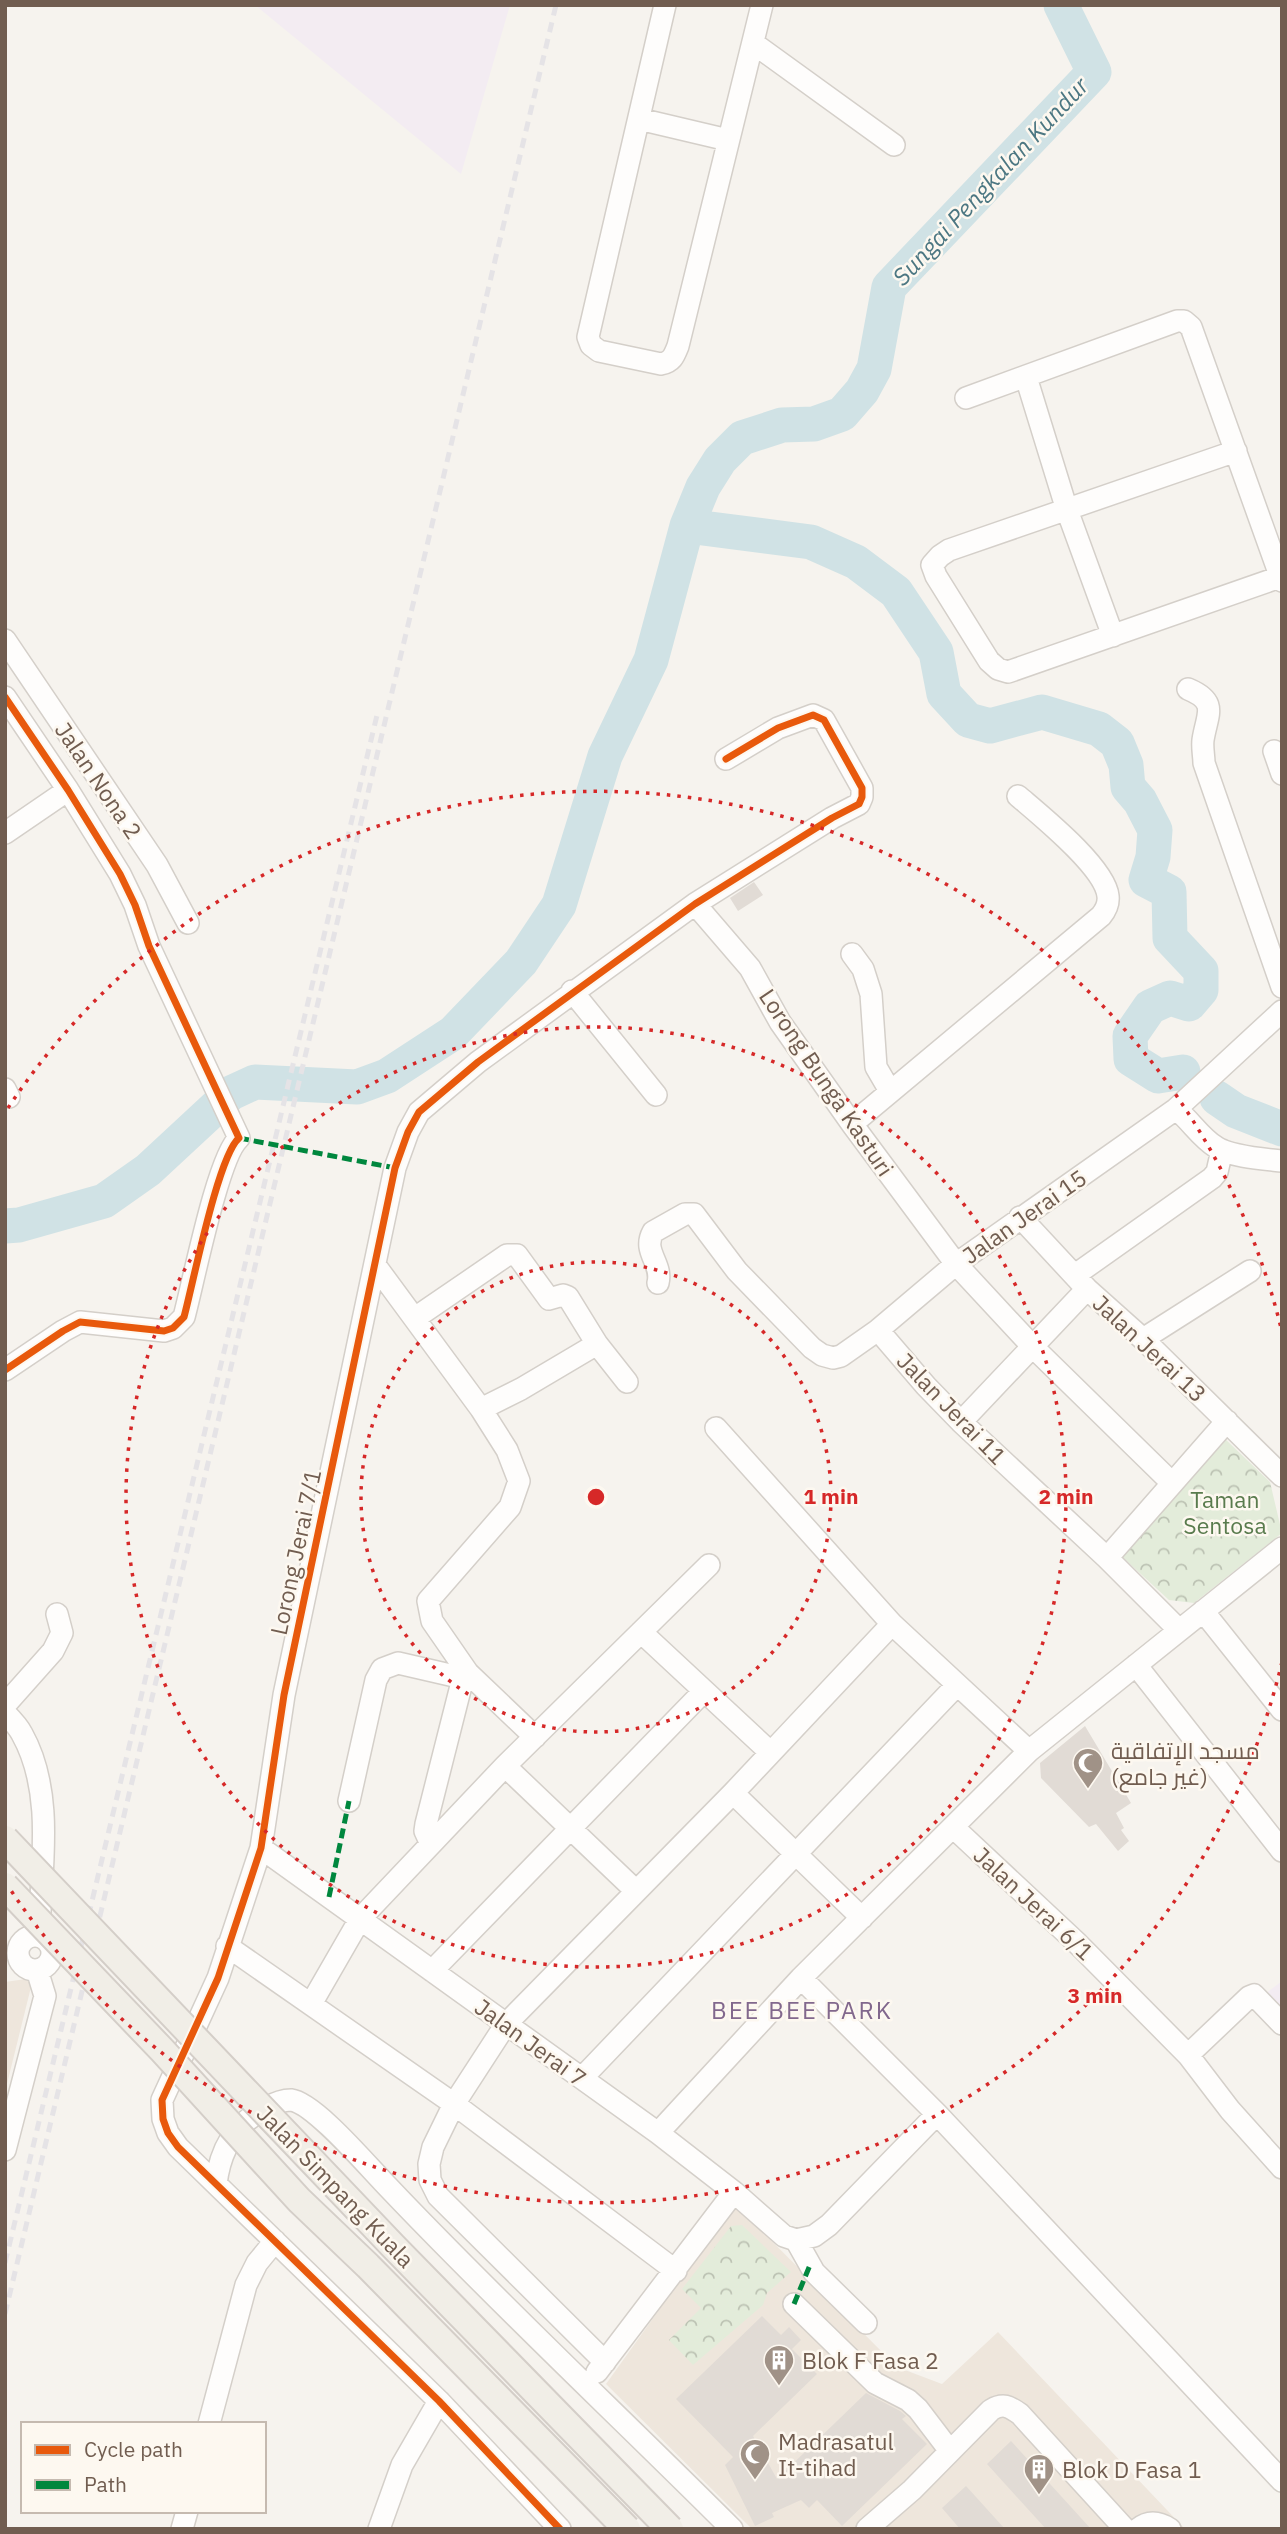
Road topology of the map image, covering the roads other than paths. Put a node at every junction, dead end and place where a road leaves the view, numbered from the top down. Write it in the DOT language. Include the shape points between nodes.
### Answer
graph roads {
  1 [pos="665,5"];
  2 [pos="762,5"];
  3 [pos="753,43"];
  4 [pos="639,119"];
  5 [pos="728,140"];
  6 [pos="894,145"];
  7 [pos="1026,377"];
  8 [pos="966,398"];
  9 [pos="1236,451"];
  10 [pos="1067,510"];
  11 [pos="1281,579"];
  12 [pos="1113,636"];
  13 [pos="5,640"];
  14 [pos="1188,690"];
  15 [pos="5,697"];
  16 [pos="1274,751"];
  17 [pos="726,759"];
  18 [pos="1282,774"];
  19 [pos="68,790"];
  20 [pos="1018,796"];
  21 [pos="5,833"];
  22 [pos="695,904"];
  23 [pos="188,923"];
  24 [pos="852,954"];
  25 [pos="1282,986"];
  26 [pos="572,991"];
  27 [pos="1282,1011"];
  28 [pos="890,1091"];
  29 [pos="656,1095"];
  30 [pos="1176,1109"];
  31 [pos="852,1124"];
  32 [pos="1222,1150"];
  33 [pos="1282,1161"];
  34 [pos="1020,1217"];
  35 [pos="956,1264"];
  36 [pos="375,1265"];
  37 [pos="1250,1271"];
  38 [pos="1081,1282"];
  39 [pos="658,1283"];
  40 [pos="415,1318"];
  41 [pos="878,1330"];
  42 [pos="1143,1339"];
  43 [pos="597,1343"];
  44 [pos="1033,1347"];
  45 [pos="5,1370"];
  46 [pos="627,1382"];
  47 [pos="481,1409"];
  48 [pos="1227,1421"];
  49 [pos="961,1422"];
  50 [pos="716,1428"];
  51 [pos="1282,1475"];
  52 [pos="1172,1483"];
  53 [pos="1282,1548"];
  54 [pos="1107,1558"];
  55 [pos="709,1565"];
  56 [pos="1203,1611"];
  57 [pos="57,1614"];
  58 [pos="892,1624"];
  59 [pos="1179,1630"];
  60 [pos="641,1632"];
  61 [pos="1136,1665"];
  62 [pos="466,1676"];
  63 [pos="957,1685"];
  64 [pos="705,1691"];
  65 [pos="5,1704"];
  66 [pos="1282,1710"];
  67 [pos="5,1713"];
  68 [pos="535,1737"];
  69 [pos="1029,1751"];
  70 [pos="770,1752"];
  71 [pos="505,1766"];
  72 [pos="733,1793"];
  73 [pos="349,1801"];
  74 [pos="953,1827"];
  75 [pos="571,1830"];
  76 [pos="5,1839"];
  77 [pos="431,1844"];
  78 [pos="261,1848"];
  79 [pos="1282,1852"];
  80 [pos="796,1853"];
  81 [pos="5,1886"];
  82 [pos="635,1890"];
  83 [pos="862,1917"];
  84 [pos="360,1919"];
  85 [pos="39,1937"];
  86 [pos="227,1946"];
  87 [pos="12,1949"];
  88 [pos="37,1970"];
  89 [pos="432,1971"];
  90 [pos="801,1978"];
  91 [pos="311,2004"];
  92 [pos="506,2024"];
  93 [pos="1282,2024"];
  94 [pos="1188,2055"];
  95 [pos="582,2078"];
  96 [pos="454,2104"];
  97 [pos="937,2114"];
  98 [pos="658,2133"];
  99 [pos="5,2150"];
  100 [pos="1282,2168"];
  101 [pos="216,2184"];
  102 [pos="734,2192"];
  103 [pos="796,2240"];
  104 [pos="275,2241"];
  105 [pos="676,2271"];
  106 [pos="794,2304"];
  107 [pos="866,2323"];
  108 [pos="605,2362"];
  109 [pos="587,2385"];
  110 [pos="439,2401"];
  111 [pos="210,2422"];
  112 [pos="950,2451"];
  113 [pos="1282,2482"];
  114 [pos="379,2529"];
  115 [pos="560,2529"];
  116 [pos="627,2529"];
  117 [pos="670,2529"];
  118 [pos="732,2529"];
  119 [pos="867,2529"];
  120 [pos="1125,2529"];
  121 [pos="1138,2529"];
  122 [pos="1170,2529"];
  1 -- 4 [label="street"];
  2 -- 3 [label="street"];
  3 -- 5 [label="street"];
  3 -- 6 [label="street"];
  4 -- 5 [label="street"];
  4 -- 5 [label="street" via="588,337 599,351 661,364 674,356"];
  7 -- 8 [label="street"];
  7 -- 9 [label="street" via="1184,321 1191,327"];
  7 -- 10 [label="street"];
  9 -- 10 [label="street"];
  9 -- 11 [label="street"];
  10 -- 12 [label="street"];
  10 -- 12 [label="street" via="949,550 932,565 936,576 989,661 999,669 1008,672"];
  11 -- 12 [label="street"];
  13 -- 23 [label="street, Jalan Nona 2" via="157,866"];
  14 -- 25 [label="street" via="1208,704 1204,763"];
  15 -- 19 [label="street"];
  16 -- 18 [label="street"];
  17 -- 22 [label="street, Lorong Jerai 7/1" via="778,728 813,715 824,720 862,788 862,797 859,804"];
  19 -- 21 [label="street"];
  19 -- 45 [label="street" via="120,874 235,1131 179,1324 164,1331 80,1322"];
  20 -- 28 [label="street" via="1100,876 1109,899 1106,909"];
  22 -- 26 [label="street, Lorong Jerai 7/1"];
  22 -- 31 [label="street, Lorong Bunga Kasturi" via="750,968 780,1022"];
  24 -- 28 [label="street" via="871,994 876,1066"];
  26 -- 29 [label="street"];
  26 -- 36 [label="street, Lorong Jerai 7/1" via="419,1112 395,1168"];
  27 -- 30 [label="street, Jalan Jerai 15"];
  28 -- 31 [label="street"];
  30 -- 32 [label="street"];
  30 -- 34 [label="street, Jalan Jerai 15"];
  31 -- 35 [label="street, Lorong Bunga Kasturi"];
  32 -- 33 [label="street"];
  32 -- 38 [label="street" via="1212,1178"];
  34 -- 35 [label="street, Jalan Jerai 15"];
  34 -- 38 [label="street, Jalan Jerai 13"];
  35 -- 41 [label="street, Jalan Jerai 15"];
  35 -- 44 [label="street, Lorong Bunga Kasturi"];
  36 -- 40 [label="street"];
  36 -- 78 [label="street, Lorong Jerai 7/1" via="284,1695"];
  37 -- 42 [label="street"];
  38 -- 42 [label="street, Jalan Jerai 13"];
  38 -- 44 [label="street"];
  39 -- 41 [label="street, Jalan Jerai 15" via="660,1272 648,1245 650,1236 690,1213 737,1271 822,1355 841,1356"];
  40 -- 43 [label="street" via="507,1255 517,1255 549,1299 568,1297"];
  40 -- 47 [label="street"];
  41 -- 49 [label="street, Jalan Jerai 11"];
  42 -- 48 [label="street, Jalan Jerai 13"];
  43 -- 46 [label="street"];
  43 -- 47 [label="street"];
  44 -- 49 [label="street"];
  44 -- 52 [label="street, Lorong Bunga Kasturi"];
  47 -- 62 [label="street" via="507,1450 519,1481 510,1507 428,1601 432,1621"];
  48 -- 51 [label="street, Jalan Jerai 13"];
  48 -- 52 [label="street"];
  49 -- 54 [label="street, Jalan Jerai 11"];
  50 -- 58 [label="street"];
  52 -- 54 [label="street"];
  53 -- 56 [label="street"];
  54 -- 59 [label="street, Jalan Jerai 11"];
  55 -- 60 [label="street"];
  56 -- 59 [label="street"];
  56 -- 66 [label="street"];
  57 -- 65 [label="street" via="62,1633 53,1651"];
  58 -- 63 [label="street"];
  58 -- 70 [label="street"];
  59 -- 61 [label="street"];
  60 -- 64 [label="street"];
  60 -- 68 [label="street"];
  61 -- 69 [label="street"];
  61 -- 79 [label="street"];
  62 -- 68 [label="street"];
  62 -- 73 [label="street" via="398,1663 382,1669"];
  62 -- 77 [label="street" via="426,1824"];
  63 -- 69 [label="street"];
  63 -- 80 [label="street"];
  64 -- 70 [label="street"];
  64 -- 75 [label="street"];
  67 -- 85 [label="street" via="22,1734 32,1759 43,1809"];
  68 -- 71 [label="street"];
  69 -- 74 [label="street"];
  70 -- 72 [label="street"];
  71 -- 75 [label="street"];
  71 -- 77 [label="street"];
  72 -- 80 [label="street"];
  72 -- 82 [label="street"];
  74 -- 83 [label="street"];
  74 -- 94 [label="street, Jalan Jerai 6/1"];
  75 -- 82 [label="street"];
  75 -- 89 [label="street"];
  76 -- 117 [label="main road, Jalan Simpang Kuala, bridge"];
  77 -- 84 [label="street"];
  78 -- 84 [label="street, Jalan Jerai 7"];
  78 -- 86 [label="street, Lorong Jerai 7/1"];
  80 -- 83 [label="street"];
  80 -- 95 [label="street"];
  81 -- 116 [label="main road, Jalan Simpang Kuala, bridge" via="299,2200"];
  82 -- 92 [label="street"];
  83 -- 90 [label="street"];
  84 -- 89 [label="street, Jalan Jerai 7"];
  84 -- 91 [label="street"];
  85 -- 87 [label="street"];
  85 -- 88 [label="street" via="52,1951 48,1964"];
  86 -- 91 [label="street"];
  86 -- 101 [label="street, Lorong Jerai 7/1" via="218,1978 161,2108 168,2133 178,2147"];
  87 -- 88 [label="street" via="25,1967"];
  88 -- 99 [label="street" via="45,1996"];
  89 -- 92 [label="street, Jalan Jerai 7"];
  90 -- 97 [label="street"];
  90 -- 98 [label="street"];
  91 -- 96 [label="street"];
  92 -- 95 [label="street, Jalan Jerai 7"];
  92 -- 96 [label="street"];
  93 -- 94 [label="street" via="1254,1995"];
  94 -- 100 [label="street, Jalan Jerai 6/1"];
  95 -- 98 [label="street, Jalan Jerai 7"];
  96 -- 105 [label="street"];
  96 -- 108 [label="street" via="429,2164 438,2196"];
  97 -- 103 [label="street" via="829,2225 814,2236"];
  97 -- 113 [label="street"];
  98 -- 102 [label="street, Jalan Jerai 7"];
  101 -- 104 [label="street, Lorong Jerai 7/1"];
  101 -- 109 [label="street" via="218,2166 232,2135 250,2116 278,2102 292,2100 305,2106"];
  102 -- 103 [label="street, Jalan Jerai 7" via="785,2236"];
  102 -- 105 [label="street"];
  103 -- 107 [label="street" via="814,2272"];
  104 -- 110 [label="street, Lorong Jerai 7/1"];
  104 -- 111 [label="street" via="246,2285"];
  105 -- 108 [label="street"];
  106 -- 112 [label="street" via="874,2383 918,2409"];
  108 -- 109 [label="street"];
  109 -- 118 [label="street"];
  110 -- 114 [label="street" via="402,2465"];
  110 -- 115 [label="street, Lorong Jerai 7/1"];
  112 -- 119 [label="street"];
  112 -- 120 [label="street" via="998,2405 1012,2408"];
  121 -- 122 [label="street" via="1153,2523"];
}
